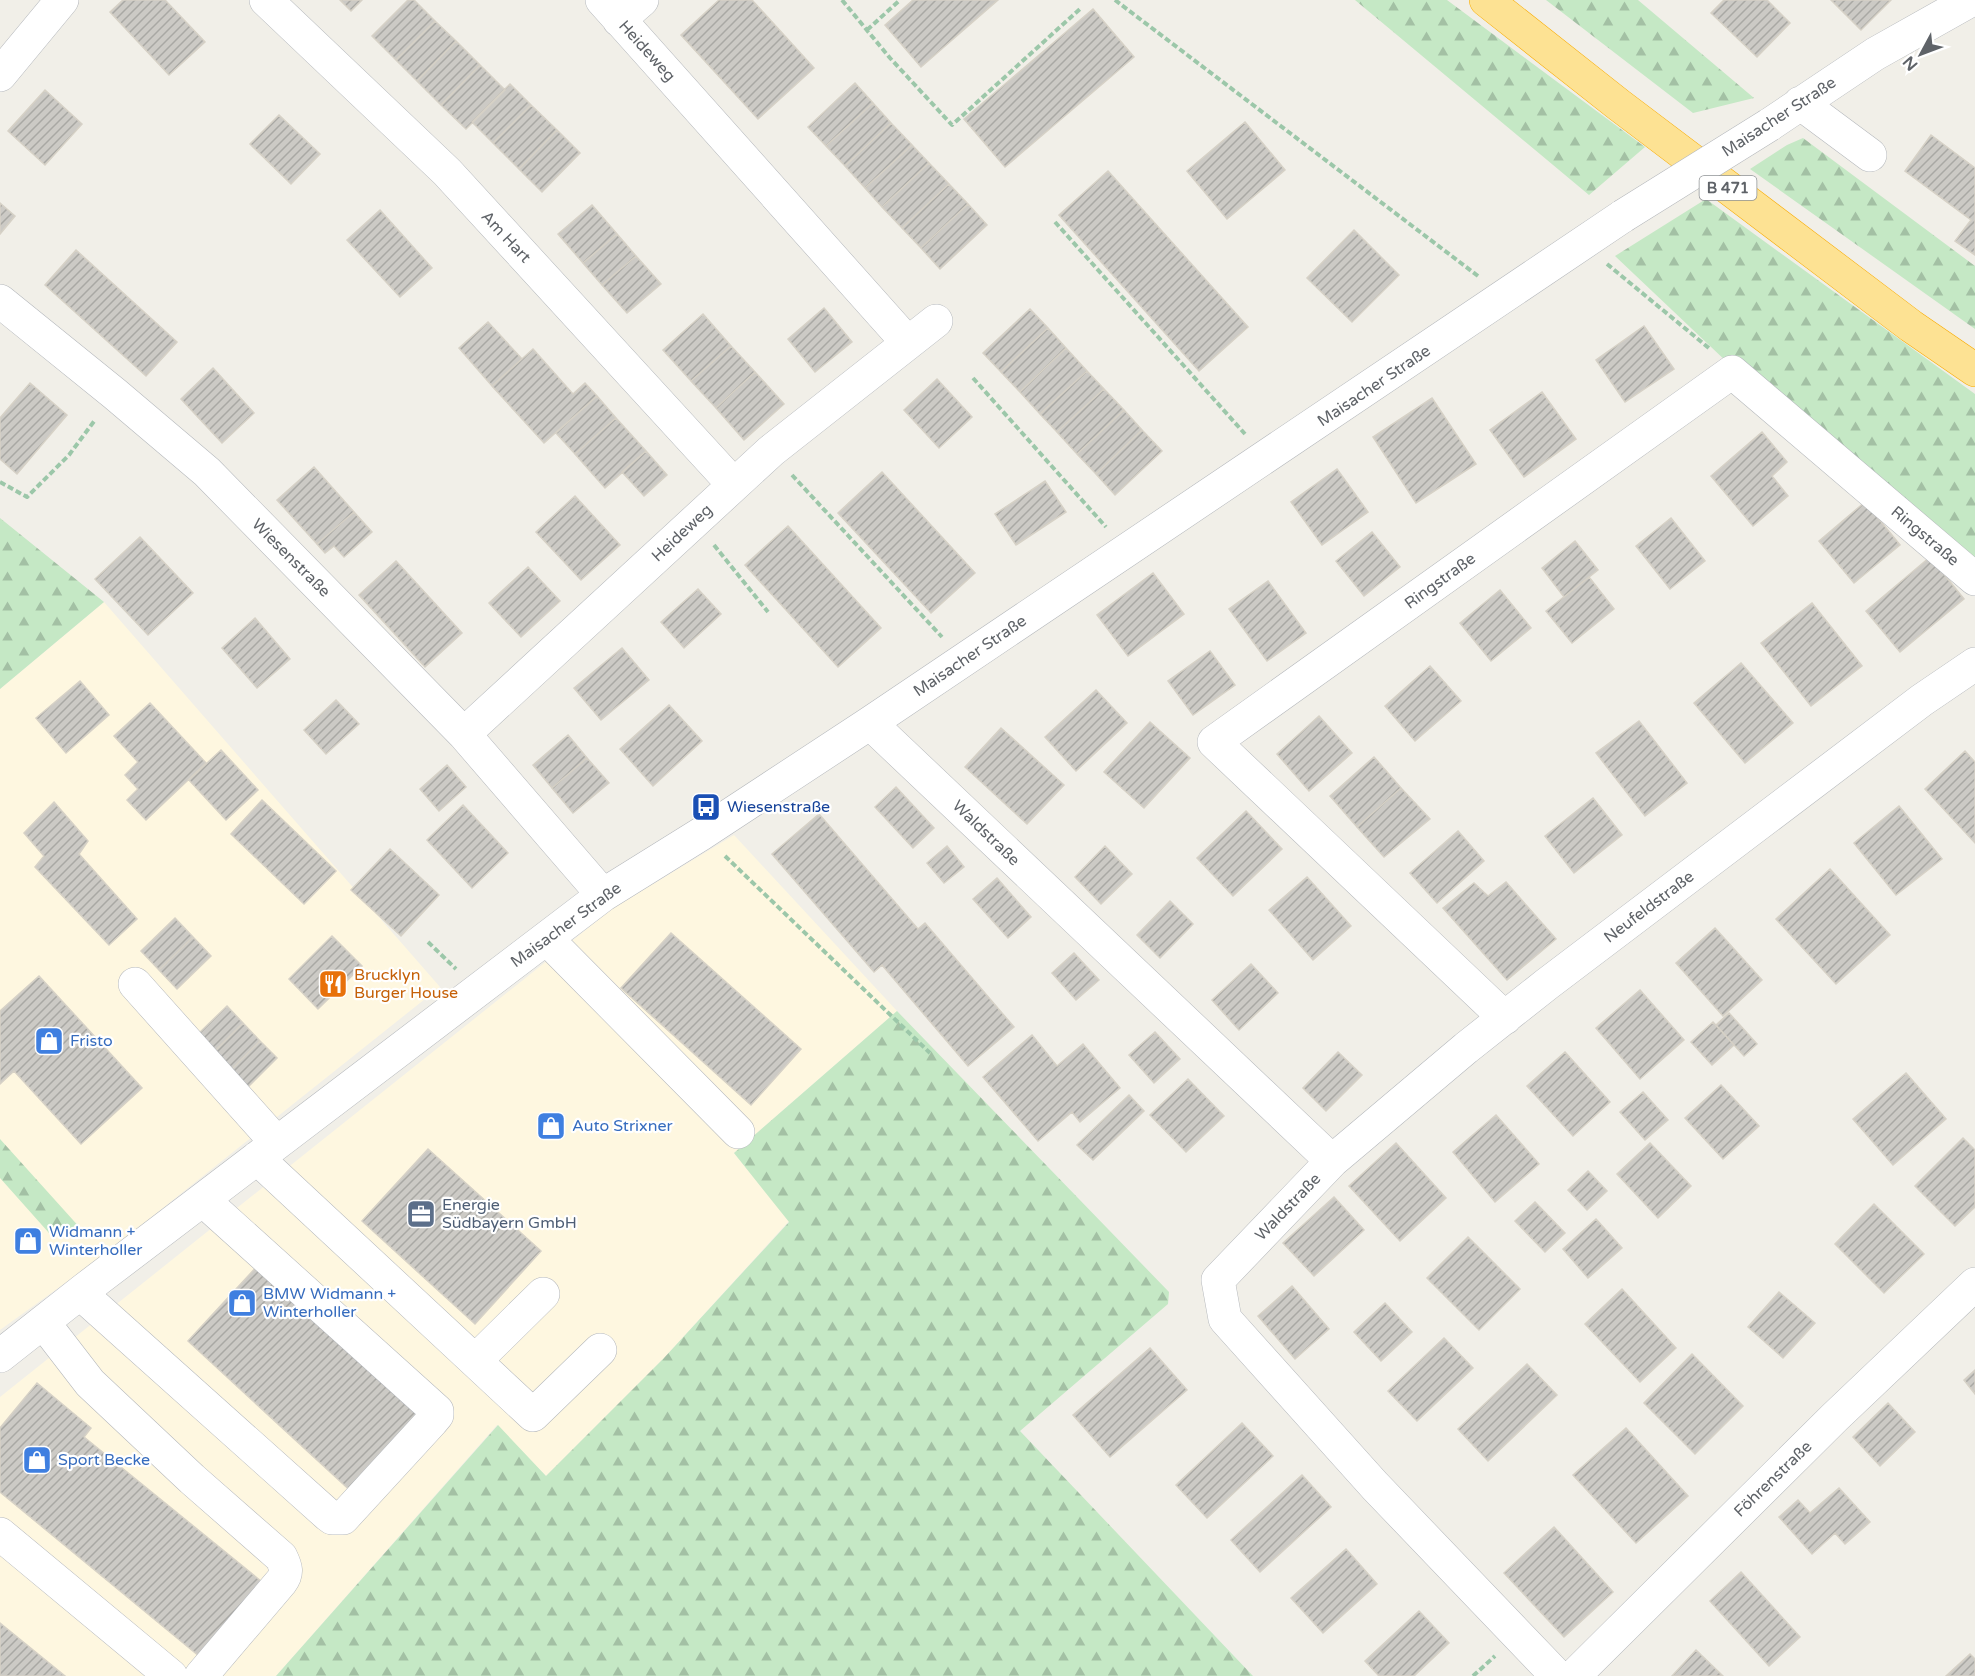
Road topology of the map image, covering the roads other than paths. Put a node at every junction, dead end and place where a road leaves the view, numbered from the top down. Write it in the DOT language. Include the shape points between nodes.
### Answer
graph roads {
  1 [pos="62,0"];
  2 [pos="266,0"];
  3 [pos="1486,0"];
  4 [pos="1971,0"];
  5 [pos="621,7"];
  6 [pos="0,75"];
  7 [pos="1800,103"];
  8 [pos="1870,155"];
  9 [pos="0,301"];
  10 [pos="936,321"];
  11 [pos="908,343"];
  12 [pos="1975,370"];
  13 [pos="734,485"];
  14 [pos="1975,579"];
  15 [pos="1975,664"];
  16 [pos="870,723"];
  17 [pos="465,734"];
  18 [pos="603,896"];
  19 [pos="546,939"];
  20 [pos="135,984"];
  21 [pos="1505,1018"];
  22 [pos="738,1132"];
  23 [pos="267,1151"];
  24 [pos="1332,1161"];
  25 [pos="203,1200"];
  26 [pos="1975,1284"];
  27 [pos="80,1293"];
  28 [pos="543,1294"];
  29 [pos="43,1322"];
  30 [pos="600,1350"];
  31 [pos="0,1356"];
  32 [pos="476,1360"];
  33 [pos="0,1534"];
  34 [pos="171,1676"];
  35 [pos="201,1676"];
  36 [pos="1557,1676"];
  37 [pos="1574,1676"];
  1 -- 6 [label="street"];
  2 -- 13 [label="street, Am Hart" via="447,172"];
  3 -- 12 [label="highway, B 471" via="1835,269"];
  4 -- 7 [label="street, Maisacher Straße" via="1875,54"];
  5 -- 11 [label="street, Heideweg"];
  7 -- 8 [label="street"];
  7 -- 16 [label="street, Maisacher Straße, bridge" via="1623,216"];
  9 -- 17 [label="street, Wiesenstraße" via="207,472"];
  10 -- 11 [label="street, Heideweg"];
  11 -- 13 [label="street, Heideweg"];
  13 -- 17 [label="street, Heideweg"];
  14 -- 21 [label="street, Ringstraße" via="1732,372 1214,742"];
  15 -- 21 [label="street, Neufeldstraße" via="1893,721"];
  16 -- 18 [label="street, Maisacher Straße"];
  16 -- 24 [label="street, Waldstraße"];
  17 -- 18 [label="street, Wiesenstraße"];
  18 -- 19 [label="street, Maisacher Straße"];
  19 -- 22 [label="street"];
  19 -- 23 [label="street, Maisacher Straße"];
  20 -- 23 [label="street"];
  21 -- 24 [label="street, Neufeldstraße"];
  23 -- 25 [label="street, Maisacher Straße"];
  23 -- 32 [label="street"];
  24 -- 36 [label="street, Waldstraße" via="1218,1280 1225,1318 1375,1486"];
  25 -- 27 [label="street, Maisacher Straße"];
  25 -- 27 [label="street" via="437,1411 343,1518 328,1515"];
  26 -- 37 [label="street, Föhrenstraße"];
  27 -- 29 [label="street, Maisacher Straße"];
  28 -- 32 [label="street"];
  29 -- 31 [label="street, Maisacher Straße"];
  29 -- 35 [label="street" via="90,1383 285,1564 281,1582"];
  30 -- 32 [label="street" via="533,1415"];
  33 -- 34 [label="street"];
}
